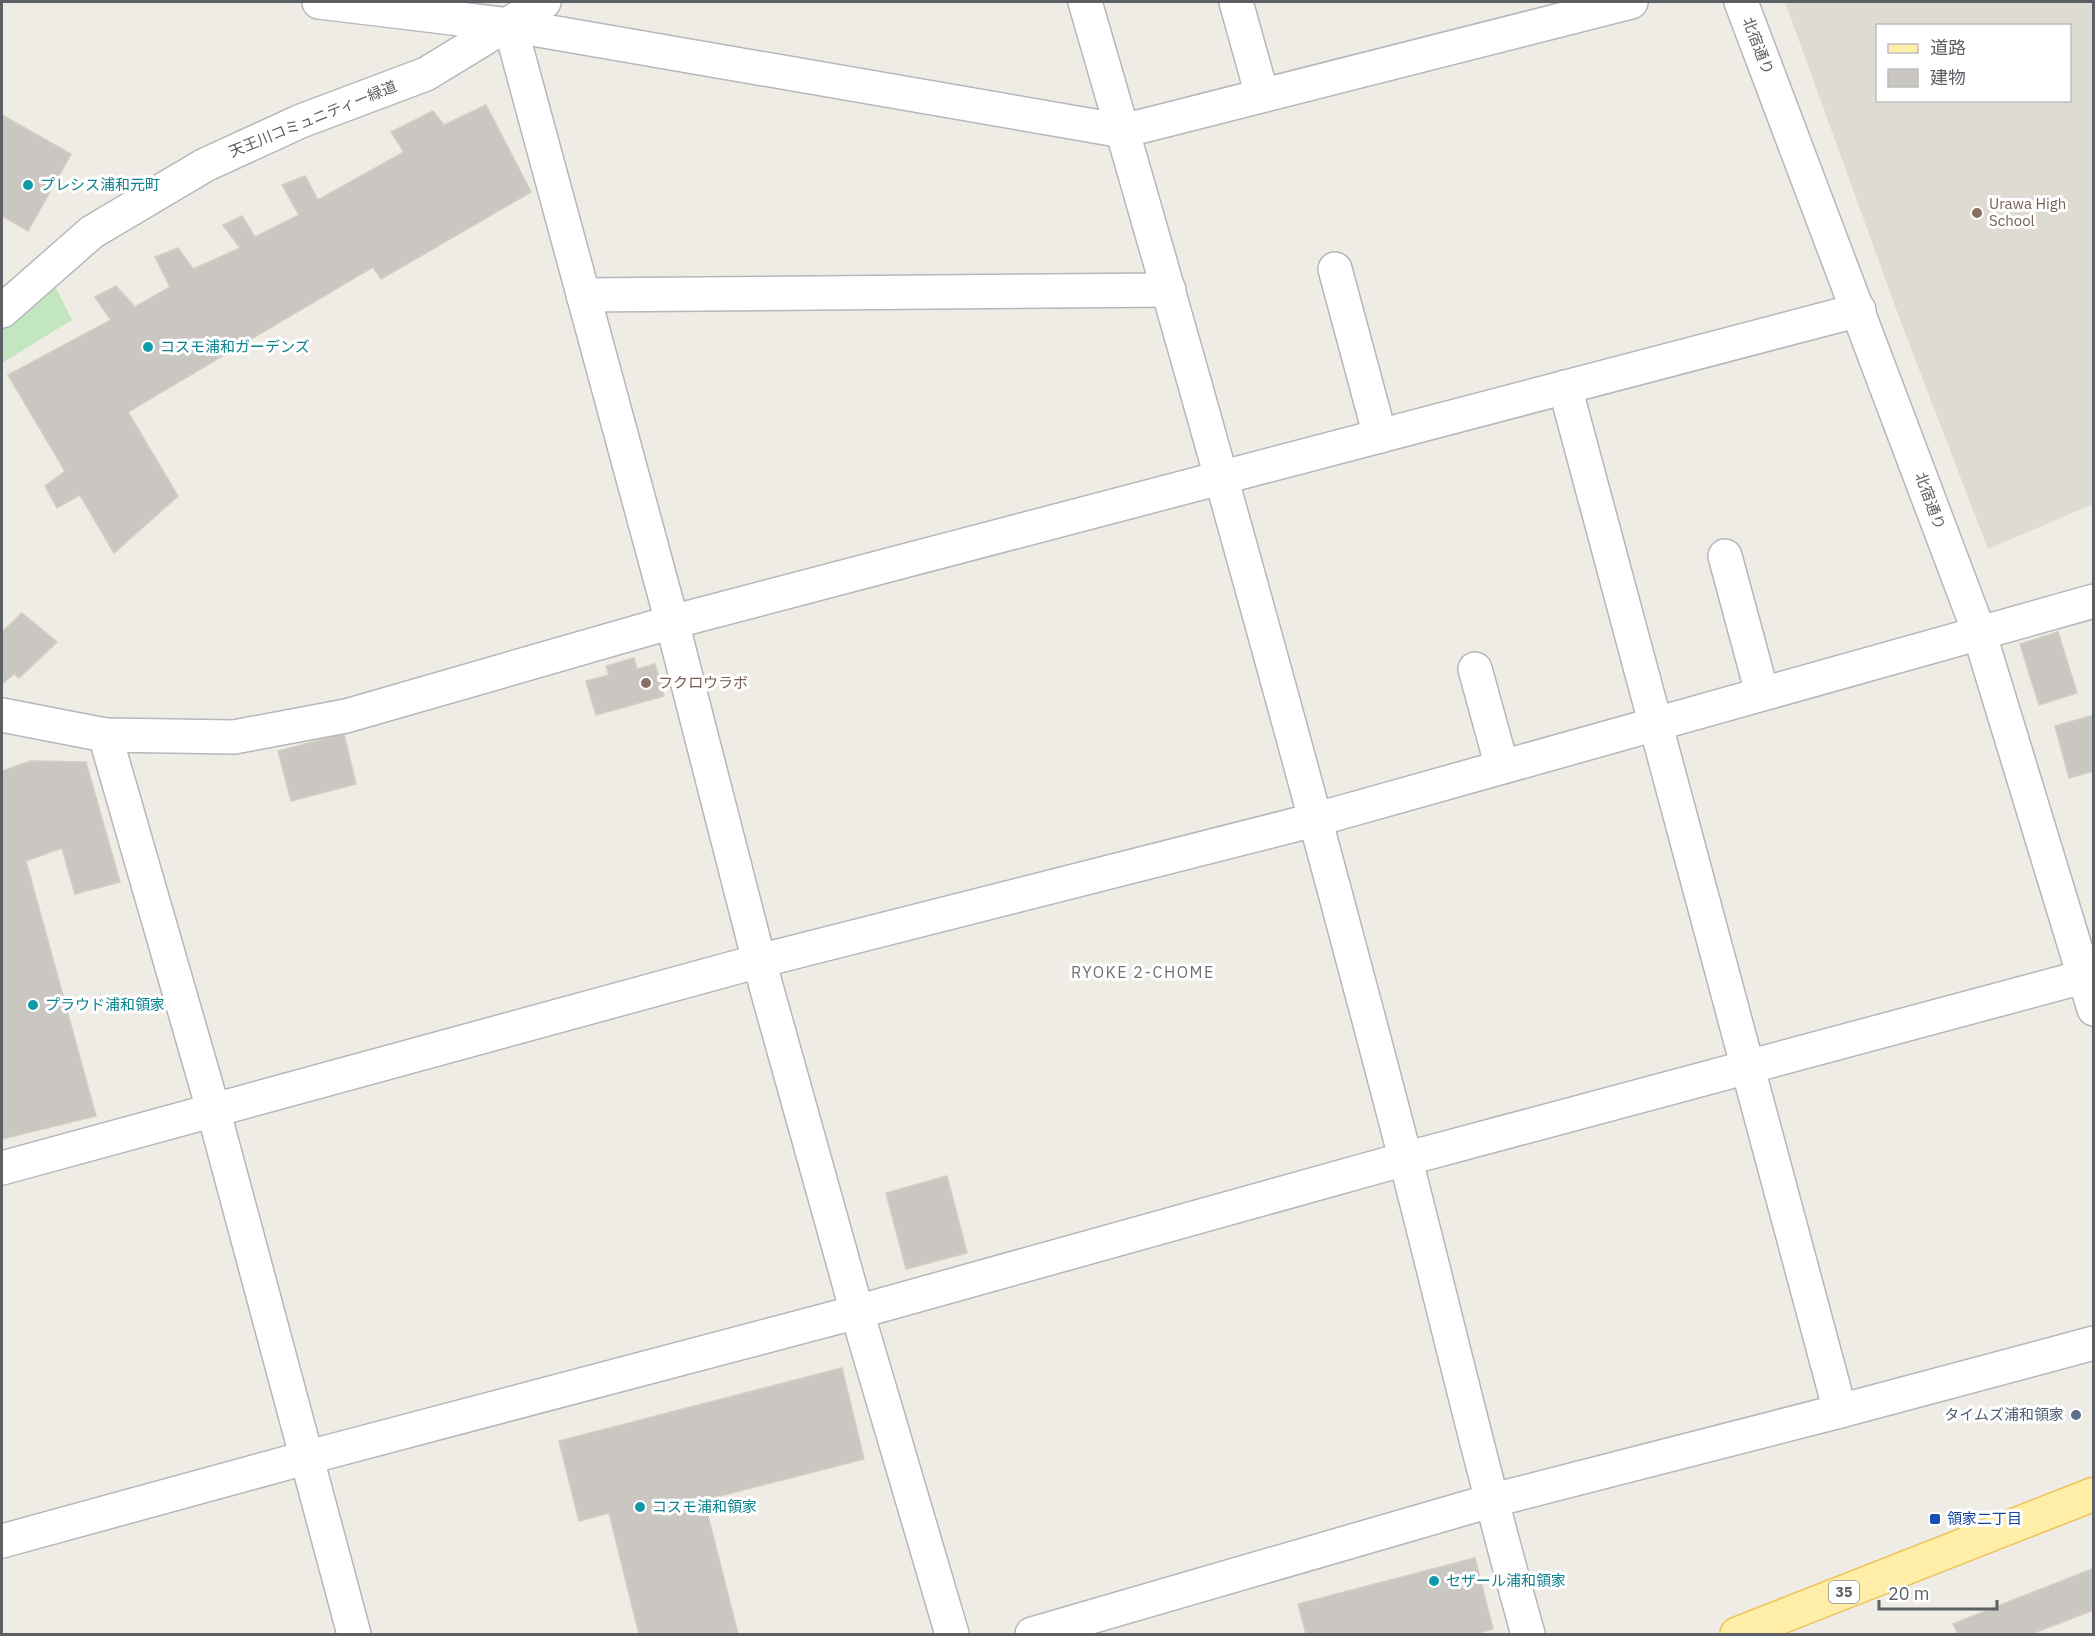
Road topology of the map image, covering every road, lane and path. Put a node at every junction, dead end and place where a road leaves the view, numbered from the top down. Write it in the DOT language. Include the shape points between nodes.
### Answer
graph roads {
  1 [pos="319,2"];
  2 [pos="544,2"];
  3 [pos="1086,2"];
  4 [pos="1236,2"];
  5 [pos="1631,2"];
  6 [pos="1742,2"];
  7 [pos="510,25"];
  8 [pos="1262,95"];
  9 [pos="1123,131"];
  10 [pos="1335,269"];
  11 [pos="1169,290"];
  12 [pos="584,295"];
  13 [pos="1859,310"];
  14 [pos="2,311"];
  15 [pos="1565,387"];
  16 [pos="1380,436"];
  17 [pos="1223,477"];
  18 [pos="1725,556"];
  19 [pos="2094,601"];
  20 [pos="672,622"];
  21 [pos="1979,632"];
  22 [pos="1475,669"];
  23 [pos="1762,693"];
  24 [pos="2,714"];
  25 [pos="1656,724"];
  26 [pos="105,735"];
  27 [pos="1502,767"];
  28 [pos="1314,820"];
  29 [pos="759,961"];
  30 [pos="2089,975"];
  31 [pos="2094,1009"];
  32 [pos="1748,1068"];
  33 [pos="213,1109"];
  34 [pos="1405,1159"];
  35 [pos="2,1168"];
  36 [pos="856,1312"];
  37 [pos="2094,1343"];
  38 [pos="1840,1411"];
  39 [pos="305,1458"];
  40 [pos="2094,1494"];
  41 [pos="1490,1501"];
  42 [pos="2,1541"];
  43 [pos="354,1635"];
  44 [pos="952,1635"];
  45 [pos="1032,1635"];
  46 [pos="1528,1635"];
  47 [pos="1737,1635"];
  1 -- 7 [label="street"];
  2 -- 7 [label="street, 天王川コミュニティー緑道"];
  3 -- 9 [label="street"];
  4 -- 8 [label="street"];
  5 -- 8 [label="street"];
  6 -- 13 [label="street, 北宿通り"];
  7 -- 9 [label="street"];
  7 -- 12 [label="street"];
  7 -- 14 [label="street, 天王川コミュニティー緑道" via="426,74 301,121 205,165 92,232"];
  8 -- 9 [label="street"];
  9 -- 11 [label="street"];
  10 -- 16 [label="street"];
  11 -- 12 [label="street"];
  11 -- 17 [label="street"];
  12 -- 20 [label="street"];
  13 -- 15 [label="street"];
  13 -- 21 [label="street, 北宿通り"];
  15 -- 16 [label="street"];
  15 -- 25 [label="street"];
  16 -- 17 [label="street"];
  17 -- 20 [label="street"];
  17 -- 28 [label="street"];
  18 -- 23 [label="street"];
  19 -- 21 [label="street"];
  20 -- 26 [label="street" via="346,716 234,737"];
  20 -- 29 [label="street"];
  21 -- 23 [label="street"];
  21 -- 30 [label="street, 北宿通り"];
  22 -- 27 [label="street"];
  23 -- 25 [label="street"];
  24 -- 26 [label="street"];
  25 -- 27 [label="street"];
  25 -- 32 [label="street"];
  26 -- 33 [label="street"];
  27 -- 28 [label="street"];
  28 -- 29 [label="street"];
  28 -- 34 [label="street"];
  29 -- 33 [label="street"];
  29 -- 36 [label="street"];
  30 -- 31 [label="street, 北宿通り"];
  30 -- 32 [label="street"];
  32 -- 34 [label="street"];
  32 -- 38 [label="street"];
  33 -- 35 [label="street"];
  33 -- 39 [label="street"];
  34 -- 36 [label="street"];
  34 -- 41 [label="street"];
  36 -- 39 [label="street"];
  36 -- 44 [label="street"];
  37 -- 38 [label="street"];
  38 -- 41 [label="street"];
  39 -- 42 [label="street"];
  39 -- 43 [label="street"];
  40 -- 47 [label="main road, 35"];
  41 -- 45 [label="street"];
  41 -- 46 [label="street"];
}
